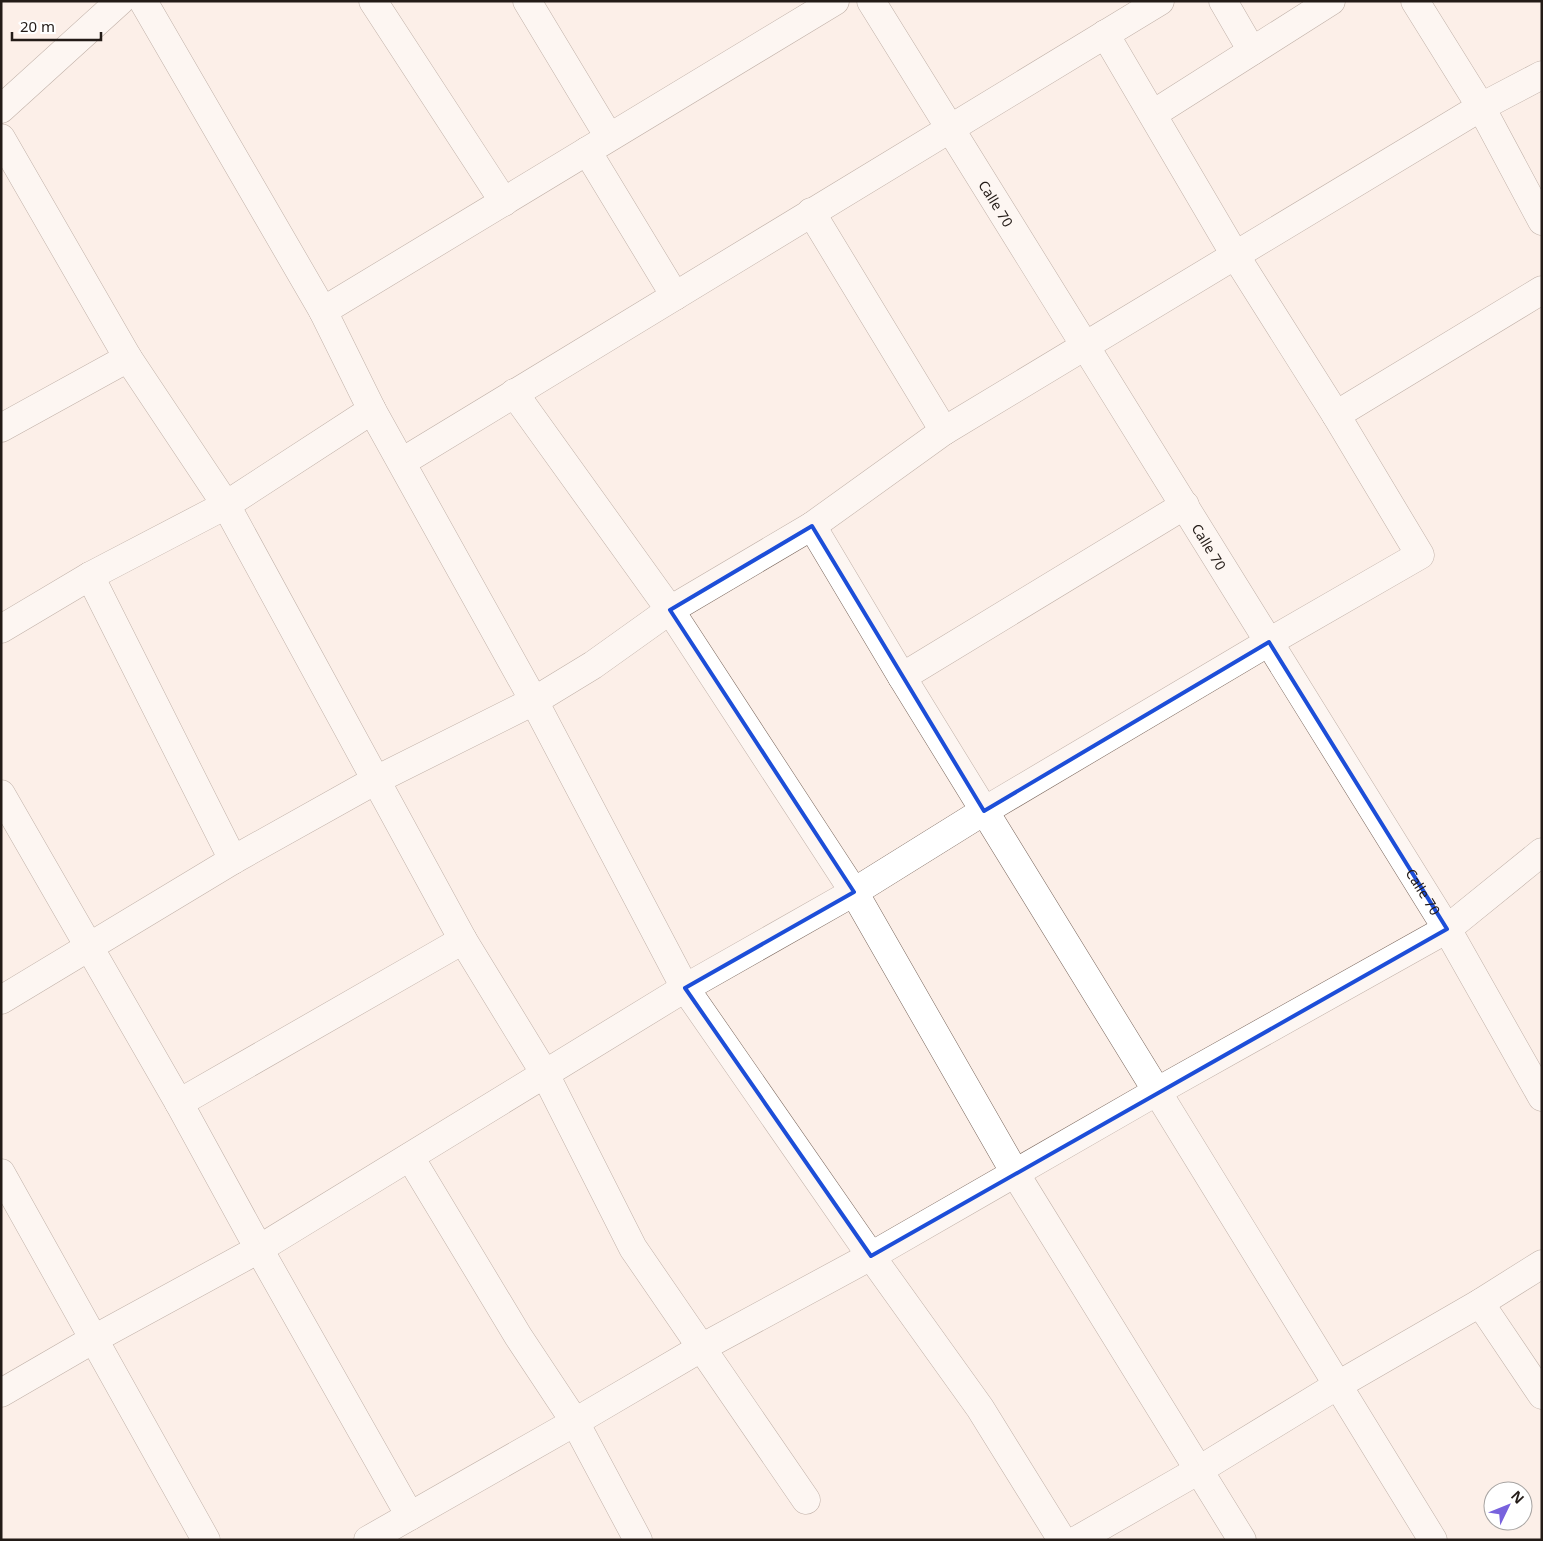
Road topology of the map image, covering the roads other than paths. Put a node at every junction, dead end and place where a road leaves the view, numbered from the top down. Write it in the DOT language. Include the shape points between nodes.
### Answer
graph roads {
  1 [pos="120,1"];
  2 [pos="143,1"];
  3 [pos="373,1"];
  4 [pos="527,1"];
  5 [pos="835,1"];
  6 [pos="871,1"];
  7 [pos="1160,1"];
  8 [pos="1223,1"];
  9 [pos="1331,1"];
  10 [pos="1416,1"];
  11 [pos="1105,34"];
  12 [pos="1252,51"];
  13 [pos="1542,75"];
  14 [pos="1481,107"];
  15 [pos="1,110"];
  16 [pos="1152,114"];
  17 [pos="950,129"];
  18 [pos="1,138"];
  19 [pos="598,144"];
  20 [pos="504,202"];
  21 [pos="811,212"];
  22 [pos="1542,221"];
  23 [pos="1236,255"];
  24 [pos="1542,290"];
  25 [pos="675,296"];
  26 [pos="323,312"];
  27 [pos="1085,346"];
  28 [pos="128,358"];
  29 [pos="514,393"];
  30 [pos="372,410"];
  31 [pos="1336,415"];
  32 [pos="1,428"];
  33 [pos="944,431"];
  34 [pos="402,462"];
  35 [pos="226,505"];
  36 [pos="1185,505"];
  37 [pos="812,526"];
  38 [pos="90,576"];
  39 [pos="670,610"];
  40 [pos="1,629"];
  41 [pos="1269,642"];
  42 [pos="902,677"];
  43 [pos="534,701"];
  44 [pos="376,780"];
  45 [pos="1,794"];
  46 [pos="984,811"];
  47 [pos="1542,852"];
  48 [pos="233,860"];
  49 [pos="854,892"];
  50 [pos="1447,929"];
  51 [pos="463,940"];
  52 [pos="89,947"];
  53 [pos="685,988"];
  54 [pos="1,1000"];
  55 [pos="545,1074"];
  56 [pos="1156,1092"];
  57 [pos="1542,1096"];
  58 [pos="179,1103"];
  59 [pos="410,1157"];
  60 [pos="1,1173"];
  61 [pos="1015,1173"];
  62 [pos="259,1249"];
  63 [pos="870,1256"];
  64 [pos="1542,1264"];
  65 [pos="1480,1303"];
  66 [pos="94,1339"];
  67 [pos="701,1348"];
  68 [pos="1338,1385"];
  69 [pos="1,1394"];
  70 [pos="1542,1395"];
  71 [pos="576,1422"];
  72 [pos="1199,1470"];
  73 [pos="806,1500"];
  74 [pos="410,1516"];
  75 [pos="206,1540"];
  76 [pos="368,1540"];
  77 [pos="638,1540"];
  78 [pos="1062,1540"];
  79 [pos="1077,1540"];
  80 [pos="1242,1540"];
  81 [pos="1433,1540"];
  1 -- 15 [label="street"];
  2 -- 26 [label="street"];
  3 -- 20 [label="street"];
  4 -- 19 [label="street"];
  5 -- 19 [label="street"];
  6 -- 17 [label="street, Calle 70"];
  7 -- 11 [label="street"];
  8 -- 12 [label="street"];
  9 -- 12 [label="street"];
  10 -- 14 [label="street"];
  11 -- 16 [label="street"];
  11 -- 17 [label="street"];
  12 -- 16 [label="street"];
  13 -- 14 [label="street"];
  14 -- 22 [label="street"];
  14 -- 23 [label="street"];
  16 -- 23 [label="street"];
  17 -- 21 [label="street"];
  17 -- 27 [label="street, Calle 70"];
  18 -- 28 [label="street"];
  19 -- 20 [label="street"];
  19 -- 25 [label="street"];
  20 -- 26 [label="street"];
  21 -- 25 [label="street"];
  21 -- 33 [label="street"];
  23 -- 27 [label="street"];
  23 -- 31 [label="street"];
  24 -- 31 [label="street"];
  25 -- 29 [label="street"];
  26 -- 30 [label="street"];
  27 -- 33 [label="street"];
  27 -- 36 [label="street, Calle 70"];
  28 -- 32 [label="street"];
  28 -- 35 [label="street"];
  29 -- 34 [label="street"];
  29 -- 39 [label="street"];
  30 -- 34 [label="street"];
  30 -- 35 [label="street"];
  31 -- 41 [label="street" via="1420,555"];
  33 -- 37 [label="street"];
  34 -- 43 [label="street"];
  35 -- 38 [label="street"];
  35 -- 44 [label="street"];
  36 -- 41 [label="street, Calle 70"];
  36 -- 42 [label="street"];
  37 -- 39 [label="street"];
  37 -- 42 [label="street"];
  38 -- 40 [label="street"];
  38 -- 48 [label="street"];
  39 -- 43 [label="street"];
  39 -- 49 [label="street"];
  41 -- 46 [label="street"];
  41 -- 50 [label="street, Calle 70"];
  42 -- 46 [label="street"];
  43 -- 44 [label="street"];
  43 -- 53 [label="street"];
  44 -- 48 [label="street"];
  44 -- 51 [label="street"];
  45 -- 52 [label="street"];
  46 -- 49 [label="street"];
  46 -- 56 [label="street"];
  47 -- 50 [label="street"];
  48 -- 52 [label="street"];
  49 -- 53 [label="street"];
  49 -- 61 [label="street"];
  50 -- 56 [label="street"];
  50 -- 57 [label="street, Calle 70"];
  51 -- 55 [label="street"];
  51 -- 58 [label="street"];
  52 -- 54 [label="street"];
  52 -- 58 [label="street"];
  53 -- 55 [label="street"];
  53 -- 63 [label="street"];
  55 -- 59 [label="street"];
  55 -- 67 [label="street" via="633,1248"];
  56 -- 61 [label="street"];
  56 -- 68 [label="street"];
  58 -- 62 [label="street"];
  59 -- 62 [label="street"];
  59 -- 71 [label="street" via="518,1336"];
  60 -- 66 [label="street"];
  61 -- 63 [label="street"];
  61 -- 72 [label="street"];
  62 -- 66 [label="street"];
  62 -- 74 [label="street"];
  63 -- 67 [label="street"];
  63 -- 78 [label="street" via="980,1408"];
  64 -- 65 [label="street"];
  65 -- 68 [label="street"];
  65 -- 70 [label="street"];
  66 -- 69 [label="street"];
  66 -- 75 [label="street"];
  67 -- 71 [label="street"];
  67 -- 73 [label="street"];
  68 -- 72 [label="street"];
  68 -- 81 [label="street"];
  71 -- 74 [label="street"];
  71 -- 77 [label="street"];
  72 -- 79 [label="street"];
  72 -- 80 [label="street"];
  74 -- 76 [label="street"];
}
